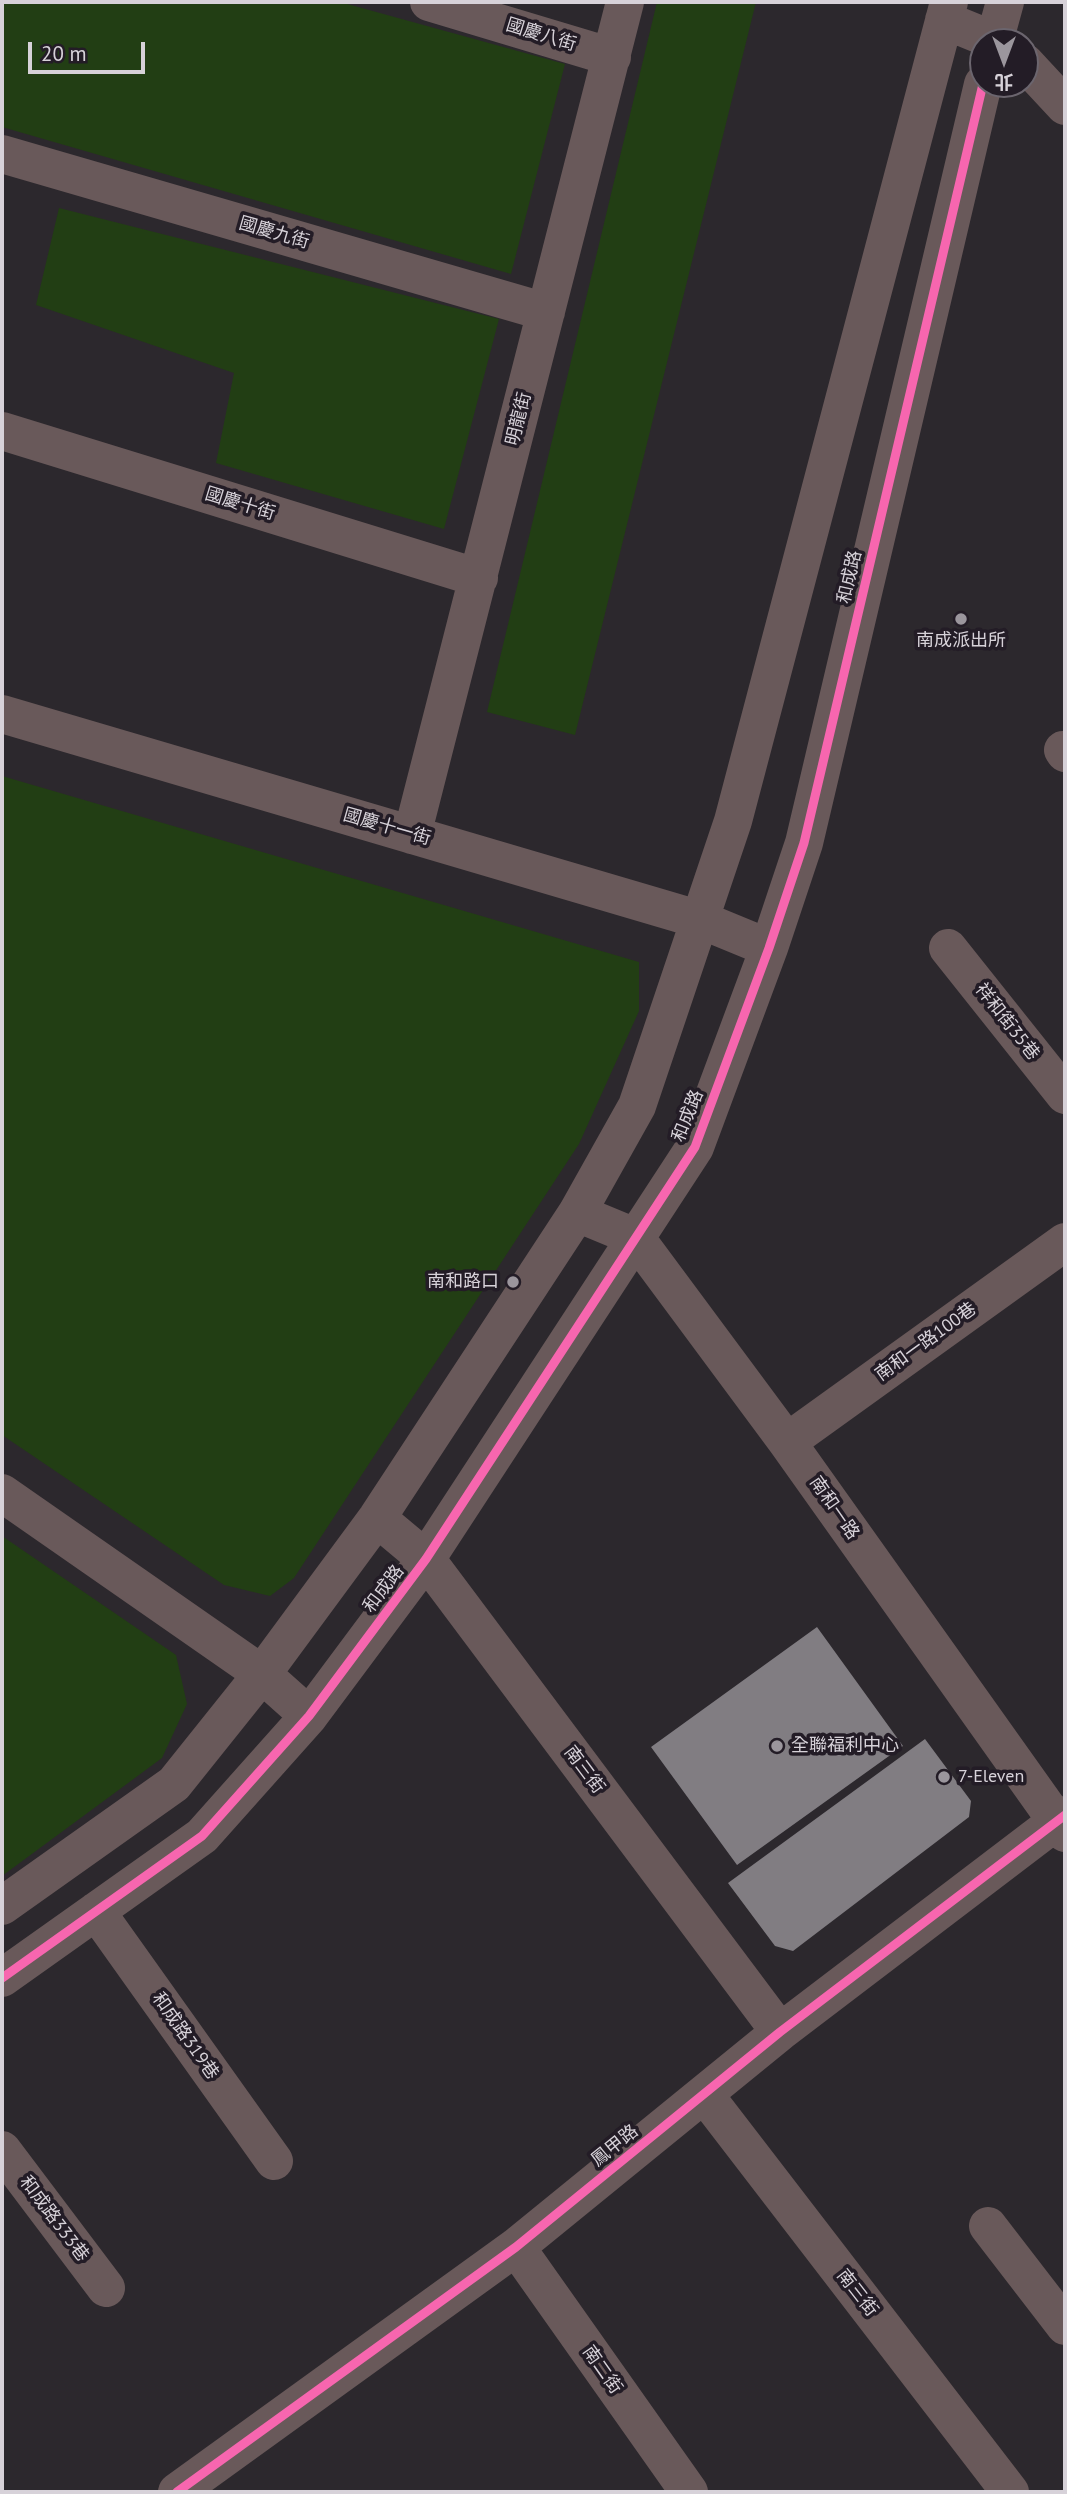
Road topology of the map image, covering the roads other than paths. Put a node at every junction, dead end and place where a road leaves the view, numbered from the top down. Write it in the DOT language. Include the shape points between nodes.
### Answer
graph roads {
  1 [pos="429,2"];
  2 [pos="625,2"];
  3 [pos="1005,2"];
  4 [pos="947,11"];
  5 [pos="974,28"];
  6 [pos="998,28"];
  7 [pos="612,57"];
  8 [pos="1039,78"];
  9 [pos="979,98"];
  10 [pos="1065,106"];
  11 [pos="2,154"];
  12 [pos="546,312"];
  13 [pos="2,431"];
  14 [pos="479,578"];
  15 [pos="2,714"];
  16 [pos="412,835"];
  17 [pos="701,920"];
  18 [pos="769,948"];
  19 [pos="948,948"];
  20 [pos="1065,1095"];
  21 [pos="577,1213"];
  22 [pos="635,1237"];
  23 [pos="1065,1242"];
  24 [pos="787,1442"];
  25 [pos="2,1493"];
  26 [pos="377,1518"];
  27 [pos="426,1559"];
  28 [pos="262,1674"];
  29 [pos="309,1716"];
  30 [pos="1062,1823"];
  31 [pos="2,1906"];
  32 [pos="96,1911"];
  33 [pos="2,1978"];
  34 [pos="780,2032"];
  35 [pos="704,2094"];
  36 [pos="2,2150"];
  37 [pos="274,2161"];
  38 [pos="988,2226"];
  39 [pos="516,2247"];
  40 [pos="106,2288"];
  41 [pos="1065,2326"];
  42 [pos="177,2492"];
  43 [pos="689,2492"];
  44 [pos="1010,2492"];
  1 -- 7 [label="street, 國慶八街"];
  2 -- 7 [label="street, 明龍街"];
  3 -- 6 [label="street"];
  4 -- 5 [label="street"];
  4 -- 17 [label="street" via="733,821"];
  7 -- 12 [label="street, 明龍街"];
  8 -- 10 [label="street"];
  9 -- 18 [label="street, 和成路" via="804,843"];
  11 -- 12 [label="street, 國慶九街"];
  12 -- 14 [label="street, 明龍街"];
  13 -- 14 [label="street, 國慶十街"];
  14 -- 16 [label="street, 明龍街"];
  15 -- 16 [label="street, 國慶十一街"];
  16 -- 17 [label="street, 國慶十一街"];
  17 -- 18 [label="street, 國慶十一街"];
  17 -- 21 [label="street" via="637,1105"];
  18 -- 22 [label="street, 和成路" via="695,1147"];
  19 -- 20 [label="street, 祥和街35巷"];
  21 -- 22 [label="street"];
  21 -- 26 [label="street"];
  22 -- 24 [label="street, 南和一路"];
  22 -- 27 [label="street, 和成路"];
  23 -- 24 [label="street, 南和一路100巷"];
  24 -- 30 [label="street, 南和一路"];
  25 -- 28 [label="street"];
  26 -- 27 [label="street, 南三街"];
  26 -- 28 [label="street"];
  27 -- 29 [label="street, 和成路"];
  27 -- 34 [label="street, 南三街"];
  28 -- 29 [label="street"];
  28 -- 31 [label="street" via="174,1784"];
  29 -- 32 [label="street, 和成路" via="202,1836"];
  30 -- 34 [label="street, 鳳甲路"];
  32 -- 33 [label="street, 和成路"];
  32 -- 37 [label="street, 和成路319巷"];
  34 -- 35 [label="street, 鳳甲路"];
  35 -- 39 [label="street, 鳳甲路"];
  35 -- 44 [label="street, 南三街"];
  36 -- 40 [label="street, 和成路333巷"];
  38 -- 41 [label="street"];
  39 -- 42 [label="street, 鳳甲路"];
  39 -- 43 [label="street, 南二街"];
}
